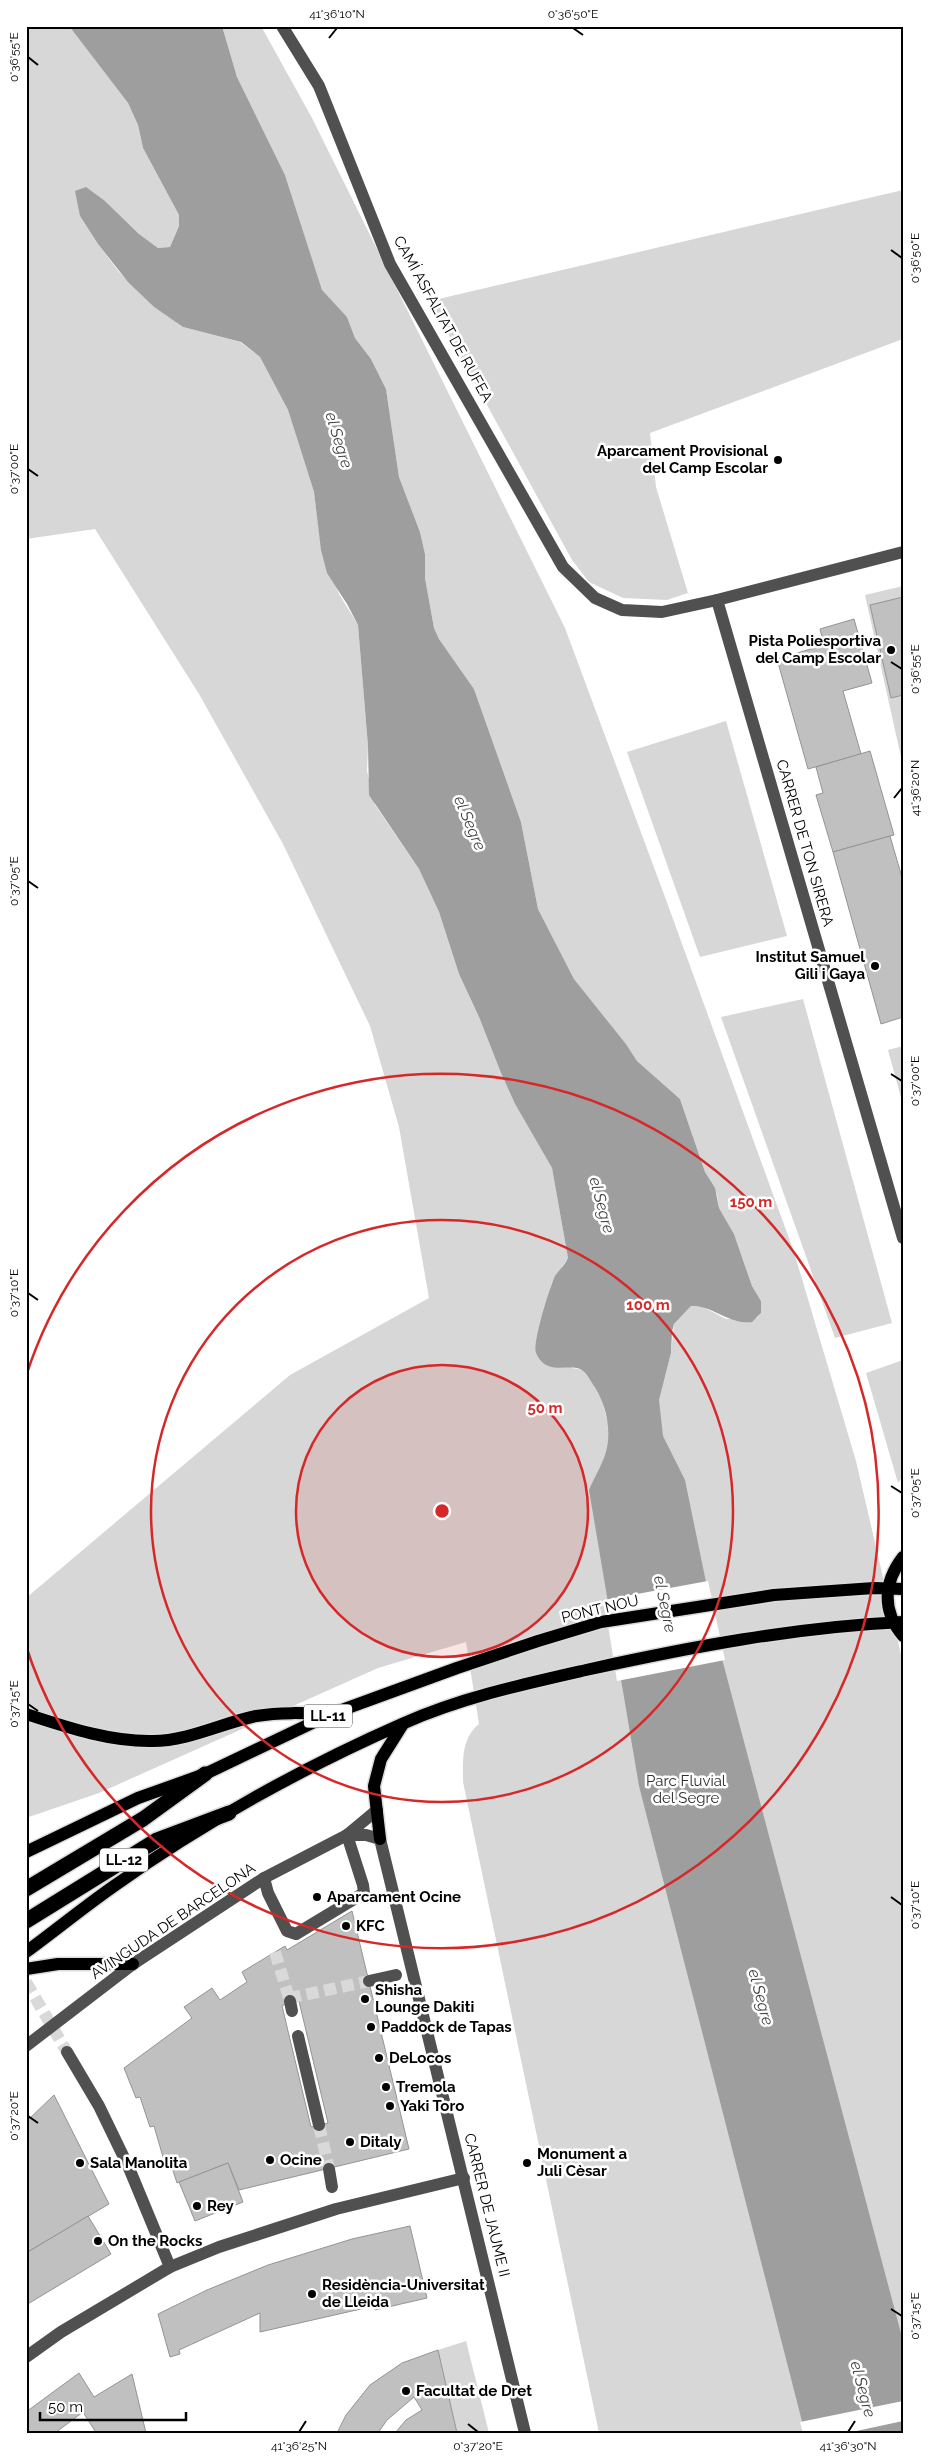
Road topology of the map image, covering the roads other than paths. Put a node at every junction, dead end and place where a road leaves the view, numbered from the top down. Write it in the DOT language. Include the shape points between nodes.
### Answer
graph roads {
  1 [pos="282,26"];
  2 [pos="903,552"];
  3 [pos="717,600"];
  4 [pos="903,1238"];
  5 [pos="903,1557"];
  6 [pos="888,1588"];
  7 [pos="903,1589"];
  8 [pos="897,1623"];
  9 [pos="903,1636"];
  10 [pos="26,1714"];
  11 [pos="331,1714"];
  12 [pos="403,1723"];
  13 [pos="204,1774"];
  14 [pos="377,1810"];
  15 [pos="229,1813"];
  16 [pos="346,1835"];
  17 [pos="380,1839"];
  18 [pos="26,1852"];
  19 [pos="264,1878"];
  20 [pos="26,1889"];
  21 [pos="26,1921"];
  22 [pos="26,1952"];
  23 [pos="134,1964"];
  24 [pos="26,1969"];
  25 [pos="396,1975"];
  26 [pos="369,1981"];
  27 [pos="298,2036"];
  28 [pos="26,2046"];
  29 [pos="67,2052"];
  30 [pos="319,2125"];
  31 [pos="329,2169"];
  32 [pos="464,2178"];
  33 [pos="332,2187"];
  34 [pos="170,2267"];
  35 [pos="26,2357"];
  36 [pos="525,2433"];
  1 -- 3 [label="street, CAMÍ ASFALTAT DE RUFEA" via="319,86 390,264 563,567 596,598 622,610 662,612"];
  2 -- 3 [label="street, CAMÍ ASFALTAT DE RUFEA"];
  3 -- 4 [label="street, CARRER DE TON SIRERA"];
  5 -- 6 [label="main road"];
  6 -- 7 [label="main road, PONT NOU"];
  6 -- 8 [label="main road" via="888,1608"];
  6 -- 11 [label="main road, PONT NOU / LL-11" via="774,1595 601,1622 456,1668"];
  8 -- 9 [label="main road"];
  8 -- 12 [label="main road, LL-11" via="690,1647 542,1680 462,1702"];
  10 -- 11 [label="main road" via="70,1728 130,1740 154,1741 256,1716"];
  11 -- 13 [label="main road, LL-11"];
  12 -- 14 [label="main road" via="381,1759 374,1786"];
  12 -- 15 [label="main road, LL-11"];
  13 -- 18 [label="main road, LL-11" via="138,1798"];
  13 -- 20 [label="highway, LL-12" via="143,1819"];
  14 -- 16 [label="street, AVINGUDA DE BARCELONA"];
  14 -- 17 [label="main road"];
  15 -- 21 [label="highway, LL-12" via="157,1840"];
  15 -- 22 [label="main road, LL-11" via="115,1885"];
  16 -- 17 [label="street, AVINGUDA DE BARCELONA" via="366,1834"];
  16 -- 19 [label="street, AVINGUDA DE BARCELONA"];
  16 -- 19 [label="street" via="364,1893 296,1934 287,1931"];
  17 -- 32 [label="street, CARRER DE JAUME II"];
  19 -- 23 [label="street, AVINGUDA DE BARCELONA"];
  23 -- 24 [label="main road" via="58,1964"];
  23 -- 28 [label="street, AVINGUDA DE BARCELONA"];
  25 -- 26 [label="street"];
  27 -- 30 [label="street"];
  29 -- 34 [label="street" via="99,2106 129,2168"];
  31 -- 33 [label="street"];
  32 -- 34 [label="street" via="336,2209 219,2247"];
  32 -- 36 [label="street, CARRER DE JAUME II"];
  34 -- 35 [label="street" via="61,2332"];
}
